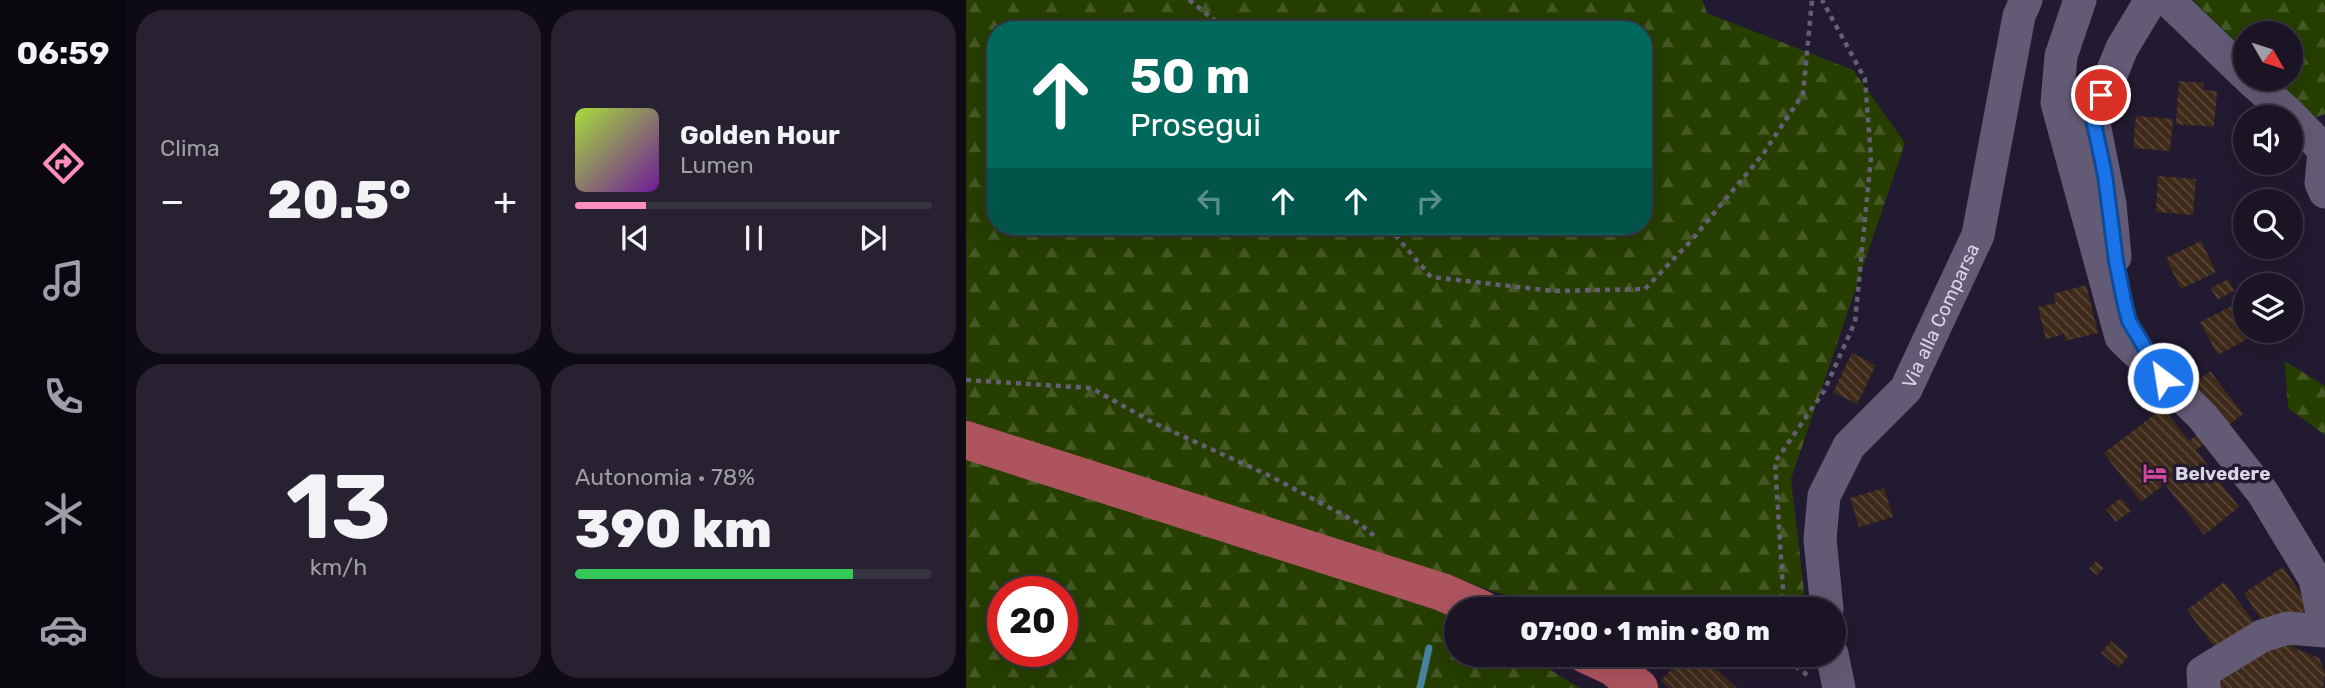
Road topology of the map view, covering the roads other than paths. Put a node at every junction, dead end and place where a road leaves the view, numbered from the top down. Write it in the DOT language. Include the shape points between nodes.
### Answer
graph roads {
  1 [pos="2026,0"];
  2 [pos="2080,0"];
  3 [pos="2151,0"];
  4 [pos="2168,0"];
  5 [pos="2233,62"];
  6 [pos="2263,91"];
  7 [pos="2325,192"];
  8 [pos="2163,378"];
  9 [pos="966,440"];
  10 [pos="1460,597"];
  11 [pos="1826,597"];
  12 [pos="2325,630"];
  13 [pos="1613,667"];
  14 [pos="1640,688"];
  15 [pos="2204,688"];
  1 -- 11 [label="street, Via alla Comparsa" via="2019,16 1978,235 1906,389 1849,446 1824,496 1820,538"];
  2 -- 8 [label="street" via="2061,56 2057,103 2120,337"];
  3 -- 8 [label="street" via="2122,48 2093,119 2129,321"];
  4 -- 5 [label="street"];
  6 -- 7 [label="street" via="2324,150 2321,183"];
  8 -- 12 [label="street" via="2202,416 2263,493 2315,579"];
  9 -- 10 [label="main road"];
  12 -- 15 [label="street" via="2288,628 2262,636 2203,672"];
  13 -- 14 [label="main road"];
}
